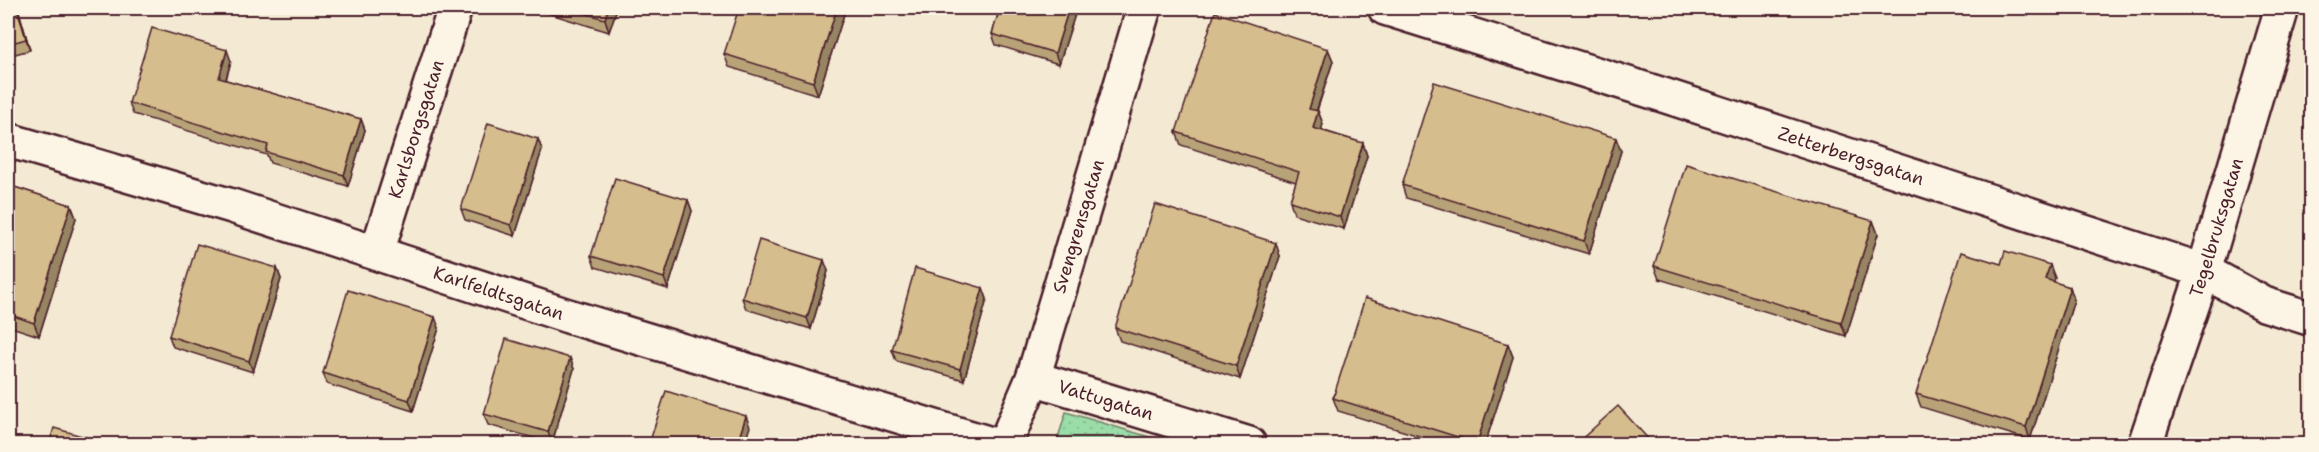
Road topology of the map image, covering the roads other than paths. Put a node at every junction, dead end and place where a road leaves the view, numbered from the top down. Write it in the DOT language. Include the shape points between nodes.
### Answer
graph roads {
  1 [pos="455,8"];
  2 [pos="1144,8"];
  3 [pos="1385,8"];
  4 [pos="2282,8"];
  5 [pos="8,140"];
  6 [pos="377,252"];
  7 [pos="2204,271"];
  8 [pos="2312,319"];
  9 [pos="1033,378"];
  10 [pos="991,444"];
  11 [pos="1005,444"];
  12 [pos="1249,444"];
  13 [pos="2145,444"];
  1 -- 6 [label="street, Karlsborgsgatan"];
  2 -- 9 [label="street, Svengrensgatan"];
  3 -- 7 [label="street, Zetterbergsgatan"];
  4 -- 7 [label="street, Tegelbruksgatan"];
  5 -- 6 [label="street, Karlfeldtsgatan"];
  6 -- 10 [label="street, Karlfeldtsgatan" via="580,320"];
  7 -- 8 [label="street, Zetterbergsgatan" via="2264,304"];
  7 -- 13 [label="street, Tegelbruksgatan"];
  9 -- 11 [label="street, Svengrensgatan"];
  9 -- 12 [label="street, Vattugatan"];
}
